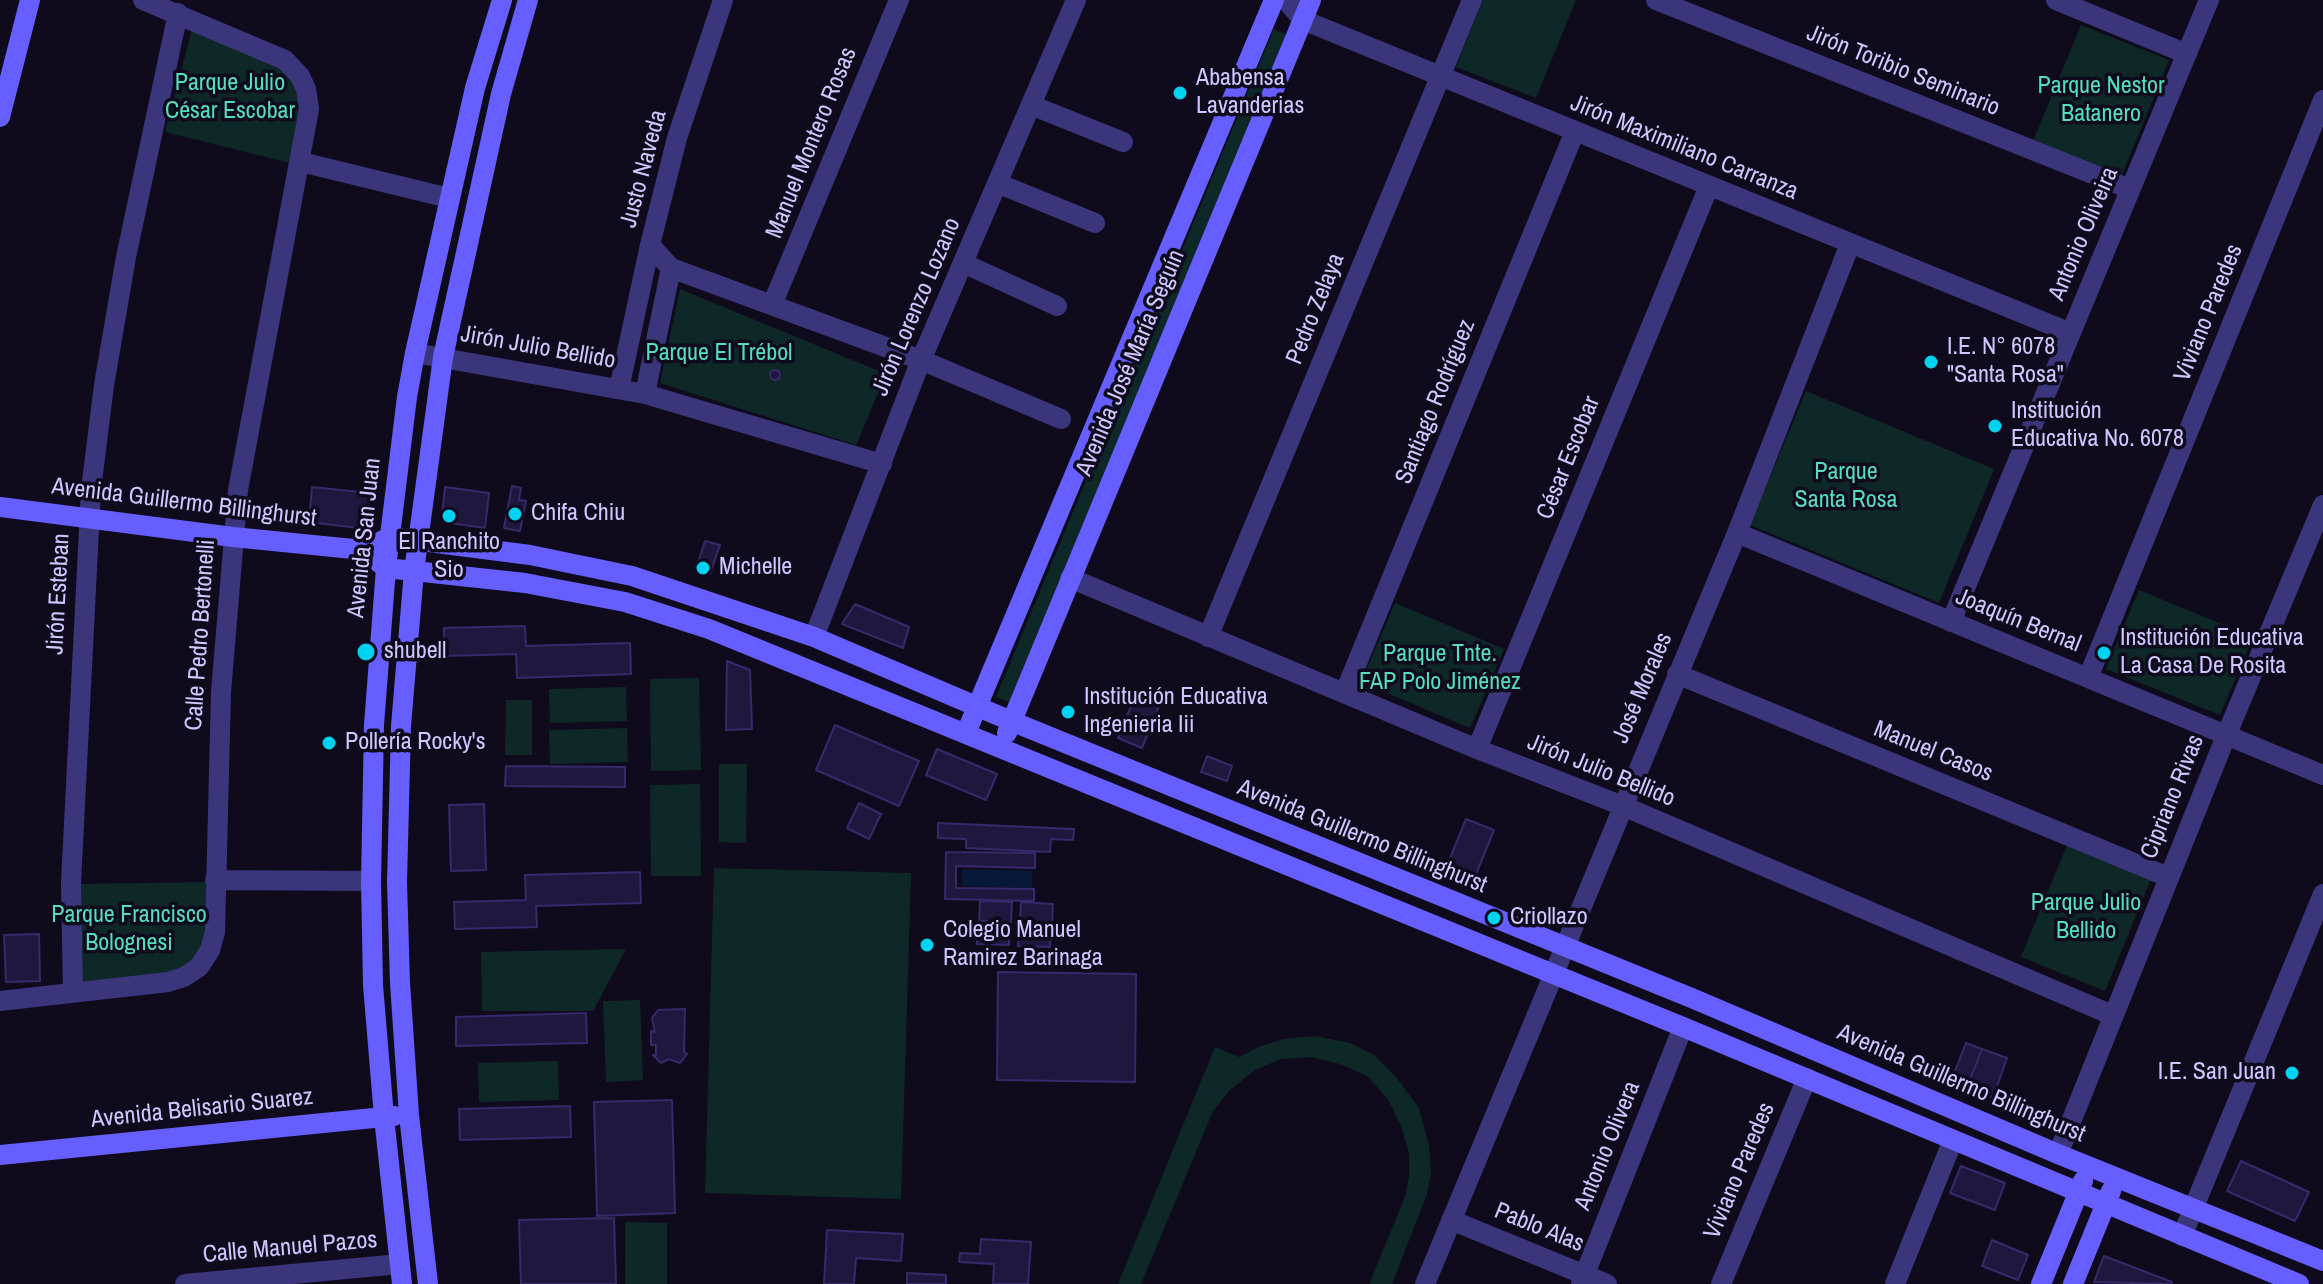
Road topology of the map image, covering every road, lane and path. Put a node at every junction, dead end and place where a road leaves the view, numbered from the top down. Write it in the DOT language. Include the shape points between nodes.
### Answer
graph roads {
  1 [pos="30,0"];
  2 [pos="143,0"];
  3 [pos="502,0"];
  4 [pos="528,0"];
  5 [pos="723,0"];
  6 [pos="899,0"];
  7 [pos="1076,0"];
  8 [pos="1274,0"];
  9 [pos="1286,0"];
  10 [pos="1311,0"];
  11 [pos="1472,0"];
  12 [pos="1656,0"];
  13 [pos="2056,0"];
  14 [pos="2209,0"];
  15 [pos="178,13"];
  16 [pos="1303,20"];
  17 [pos="2187,54"];
  18 [pos="1440,76"];
  19 [pos="2323,100"];
  20 [pos="1031,105"];
  21 [pos="0,117"];
  22 [pos="1575,131"];
  23 [pos="1123,142"];
  24 [pos="301,162"];
  25 [pos="997,183"];
  26 [pos="1709,186"];
  27 [pos="2130,189"];
  28 [pos="449,198"];
  29 [pos="1095,223"];
  30 [pos="1850,244"];
  31 [pos="650,245"];
  32 [pos="963,263"];
  33 [pos="671,268"];
  34 [pos="772,305"];
  35 [pos="1057,306"];
  36 [pos="2071,333"];
  37 [pos="415,353"];
  38 [pos="443,357"];
  39 [pos="921,360"];
  40 [pos="619,389"];
  41 [pos="645,394"];
  42 [pos="1061,419"];
  43 [pos="882,464"];
  44 [pos="2323,505"];
  45 [pos="0,507"];
  46 [pos="89,517"];
  47 [pos="1737,533"];
  48 [pos="233,537"];
  49 [pos="390,537"];
  50 [pos="418,540"];
  51 [pos="363,550"];
  52 [pos="386,568"];
  53 [pos="414,571"];
  54 [pos="1070,578"];
  55 [pos="1951,622"];
  56 [pos="814,637"];
  57 [pos="1208,637"];
  58 [pos="1677,674"];
  59 [pos="2088,678"];
  60 [pos="1345,692"];
  61 [pos="977,706"];
  62 [pos="1011,721"];
  63 [pos="966,733"];
  64 [pos="2226,736"];
  65 [pos="1001,748"];
  66 [pos="1477,749"];
  67 [pos="2323,775"];
  68 [pos="1623,806"];
  69 [pos="2168,877"];
  70 [pos="215,880"];
  71 [pos="371,881"];
  72 [pos="2323,894"];
  73 [pos="1564,948"];
  74 [pos="1552,974"];
  75 [pos="73,993"];
  76 [pos="0,1001"];
  77 [pos="2112,1015"];
  78 [pos="1683,1027"];
  79 [pos="1807,1078"];
  80 [pos="409,1115"];
  81 [pos="384,1117"];
  82 [pos="1953,1140"];
  83 [pos="2058,1154"];
  84 [pos="0,1155"];
  85 [pos="2089,1166"];
  86 [pos="2117,1178"];
  87 [pos="2078,1193"];
  88 [pos="2105,1204"];
  89 [pos="2194,1208"];
  90 [pos="1451,1220"];
  91 [pos="2182,1236"];
  92 [pos="2323,1261"];
  93 [pos="401,1274"];
  94 [pos="1582,1279"];
  95 [pos="242,1281"];
  96 [pos="185,1284"];
  97 [pos="428,1284"];
  98 [pos="1425,1284"];
  99 [pos="1607,1284"];
  100 [pos="1721,1284"];
  101 [pos="1895,1284"];
  102 [pos="2041,1284"];
  103 [pos="2073,1284"];
  104 [pos="2299,1284"];
  1 -- 21 [label="main road"];
  2 -- 15 [label="street"];
  3 -- 28 [label="main road, Avenida San Juan"];
  4 -- 38 [label="main road" via="501,94"];
  5 -- 31 [label="street, Justo Naveda" via="677,138"];
  6 -- 34 [label="street, Manuel Montero Rosas"];
  7 -- 20 [label="street, Jirón Lorenzo Lozano"];
  8 -- 61 [label="main road, Avenida José María Seguín"];
  9 -- 16 [label="street, Jirón Maximiliano Carranza"];
  10 -- 16 [label="main road, Avenida José María Seguín"];
  11 -- 18 [label="street, Pedro Zelaya"];
  12 -- 27 [label="street, Jirón Toribio Seminario"];
  13 -- 17 [label="street"];
  14 -- 17 [label="street, Antonio Oliveira"];
  15 -- 24 [label="street, Calle Pedro Bertonelli" via="285,60 300,76 309,109"];
  15 -- 46 [label="street, Jirón Esteban" via="126,257"];
  16 -- 18 [label="street, Jirón Maximiliano Carranza"];
  16 -- 54 [label="main road, Avenida José María Seguín"];
  17 -- 27 [label="street, Antonio Oliveira"];
  18 -- 22 [label="street, Jirón Maximiliano Carranza"];
  18 -- 57 [label="street, Pedro Zelaya"];
  19 -- 59 [label="street, Viviano Paredes"];
  20 -- 23 [label="street"];
  20 -- 25 [label="street, Jirón Lorenzo Lozano"];
  22 -- 26 [label="street, Jirón Maximiliano Carranza"];
  22 -- 60 [label="street, Santiago Rodríguez"];
  24 -- 28 [label="street"];
  24 -- 48 [label="street, Calle Pedro Bertonelli" via="261,359"];
  25 -- 29 [label="street"];
  25 -- 32 [label="street, Jirón Lorenzo Lozano"];
  26 -- 30 [label="street, Jirón Maximiliano Carranza"];
  26 -- 66 [label="street, César Escobar"];
  27 -- 36 [label="street, Antonio Oliveira"];
  28 -- 37 [label="main road, Avenida San Juan"];
  30 -- 36 [label="street, Jirón Maximiliano Carranza"];
  30 -- 47 [label="street, José Morales"];
  31 -- 33 [label="street, Justo Naveda"];
  31 -- 40 [label="street"];
  32 -- 35 [label="street"];
  32 -- 39 [label="street, Jirón Lorenzo Lozano"];
  33 -- 34 [label="street"];
  33 -- 41 [label="street"];
  34 -- 39 [label="street"];
  36 -- 55 [label="street, Antonio Oliveira"];
  37 -- 38 [label="street, Jirón Julio Bellido"];
  37 -- 49 [label="main road, Avenida San Juan"];
  38 -- 40 [label="street, Jirón Julio Bellido"];
  38 -- 50 [label="main road"];
  39 -- 42 [label="street"];
  39 -- 43 [label="street, Jirón Lorenzo Lozano"];
  40 -- 41 [label="street, Jirón Julio Bellido"];
  41 -- 43 [label="street, Jirón Julio Bellido"];
  43 -- 56 [label="street, Jirón Lorenzo Lozano"];
  44 -- 64 [label="street, Cipriano Rivas"];
  45 -- 46 [label="main road, Avenida Guillermo Billinghurst"];
  46 -- 48 [label="main road, Avenida Guillermo Billinghurst"];
  46 -- 75 [label="street, Jirón Esteban" via="71,883"];
  47 -- 55 [label="street, Joaquín Bernal"];
  47 -- 58 [label="street, José Morales"];
  48 -- 51 [label="main road, Avenida Guillermo Billinghurst"];
  48 -- 70 [label="street, Calle Pedro Bertonelli"];
  49 -- 50 [label="main road, Avenida Guillermo Billinghurst"];
  49 -- 51 [label="main road"];
  49 -- 52 [label="main road, Avenida San Juan"];
  50 -- 53 [label="main road"];
  50 -- 56 [label="main road, Avenida Guillermo Billinghurst" via="632,576"];
  51 -- 52 [label="main road"];
  52 -- 53 [label="main road"];
  52 -- 71 [label="main road, Avenida San Juan" via="374,725"];
  53 -- 63 [label="main road" via="525,583 625,602 709,629"];
  53 -- 80 [label="main road" via="401,726 397,882"];
  54 -- 57 [label="street, Jirón Julio Bellido"];
  54 -- 62 [label="main road, Avenida José María Seguín"];
  55 -- 59 [label="street, Joaquín Bernal"];
  56 -- 61 [label="main road, Avenida Guillermo Billinghurst"];
  57 -- 60 [label="street, Jirón Julio Bellido"];
  58 -- 68 [label="street, José Morales"];
  58 -- 69 [label="street, Manuel Casos"];
  59 -- 64 [label="street, Joaquín Bernal"];
  60 -- 66 [label="street, Jirón Julio Bellido"];
  61 -- 62 [label="main road, Avenida Guillermo Billinghurst"];
  61 -- 63 [label="main road, Avenida José María Seguín"];
  62 -- 65 [label="main road, Avenida José María Seguín"];
  62 -- 73 [label="main road, Avenida Guillermo Billinghurst"];
  63 -- 65 [label="main road"];
  64 -- 67 [label="street, Joaquín Bernal"];
  64 -- 69 [label="street, Cipriano Rivas"];
  65 -- 74 [label="main road"];
  66 -- 68 [label="street, Jirón Julio Bellido"];
  68 -- 73 [label="street, José Morales"];
  68 -- 77 [label="street, Jirón Julio Bellido"];
  69 -- 77 [label="street, Cipriano Rivas"];
  70 -- 71 [label="street"];
  70 -- 75 [label="street, Calle Pedro Bertonelli" via="215,932 199,967 168,982"];
  71 -- 81 [label="main road, Avenida San Juan"];
  72 -- 89 [label="street"];
  73 -- 74 [label="street, José Morales"];
  73 -- 83 [label="main road, Avenida Guillermo Billinghurst"];
  74 -- 78 [label="main road"];
  74 -- 90 [label="street, José Morales"];
  75 -- 76 [label="street"];
  77 -- 83 [label="street, Cipriano Rivas"];
  78 -- 79 [label="main road"];
  78 -- 94 [label="street, Antonio Olivera"];
  79 -- 82 [label="main road"];
  79 -- 100 [label="street, Viviano Paredes"];
  80 -- 81 [label="main road, Avenida Belisario Suarez"];
  80 -- 97 [label="main road"];
  81 -- 84 [label="main road, Avenida Belisario Suarez"];
  81 -- 93 [label="main road, Avenida San Juan"];
  82 -- 87 [label="main road"];
  82 -- 101 [label="street"];
  83 -- 85 [label="main road, Avenida Guillermo Billinghurst"];
  85 -- 86 [label="main road, Avenida Guillermo Billinghurst"];
  85 -- 87 [label="main road"];
  86 -- 88 [label="main road"];
  86 -- 89 [label="main road, Avenida Guillermo Billinghurst"];
  87 -- 88 [label="main road"];
  87 -- 102 [label="main road"];
  88 -- 91 [label="main road"];
  88 -- 103 [label="main road"];
  89 -- 91 [label="street"];
  89 -- 92 [label="main road, Avenida Guillermo Billinghurst"];
  90 -- 94 [label="street, Pablo Alas"];
  90 -- 98 [label="street, José Morales"];
  91 -- 104 [label="main road"];
  93 -- 95 [label="street, Calle Manuel Pazos"];
  94 -- 99 [label="street, Pablo Alas"];
  95 -- 96 [label="street, Calle Manuel Pazos"];
}
